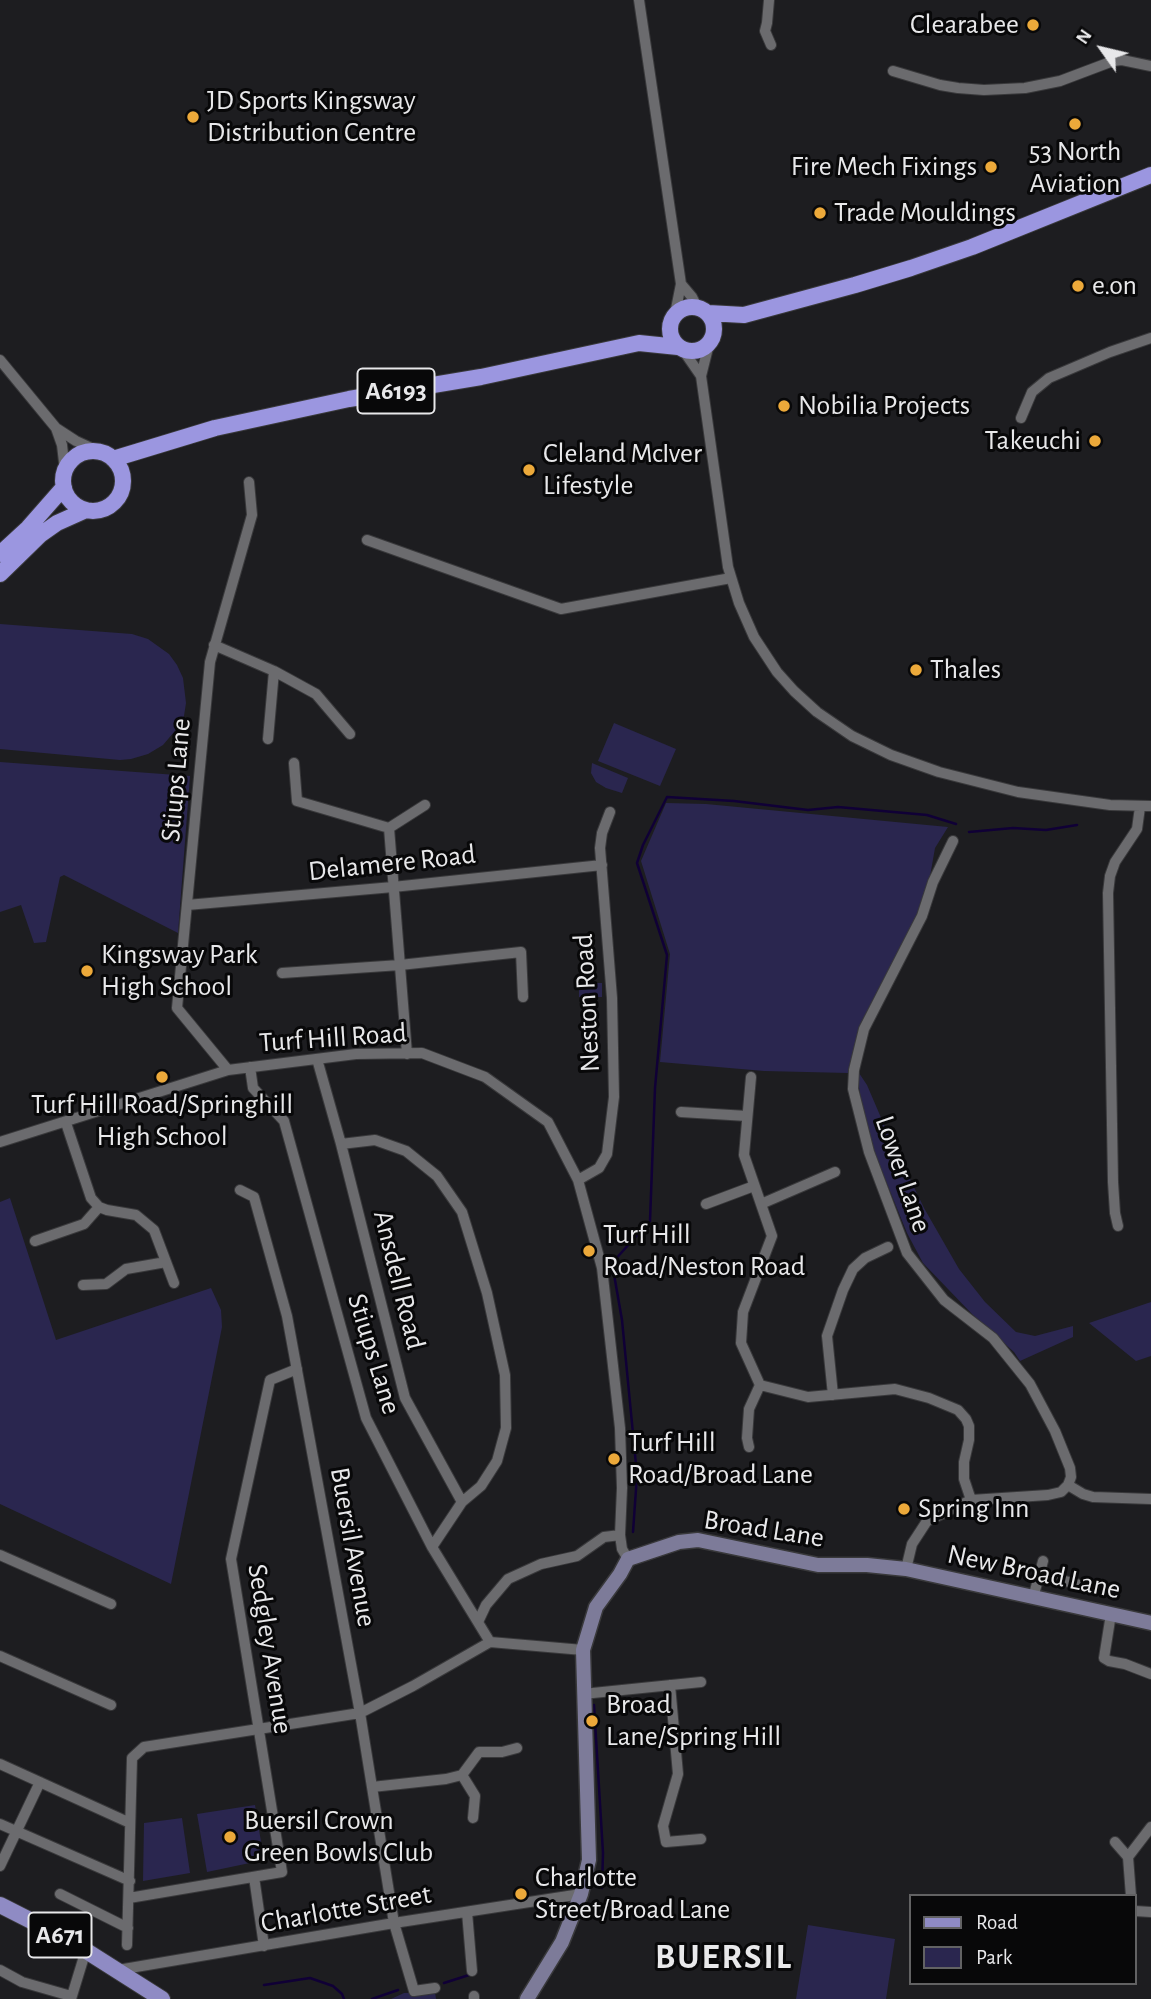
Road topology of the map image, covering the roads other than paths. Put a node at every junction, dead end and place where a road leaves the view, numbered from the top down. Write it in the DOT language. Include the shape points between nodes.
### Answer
graph roads {
  1 [pos="639,0"];
  2 [pos="769,0"];
  3 [pos="771,45"];
  4 [pos="1151,66"];
  5 [pos="893,71"];
  6 [pos="1151,175"];
  7 [pos="681,285"];
  8 [pos="702,310"];
  9 [pos="744,315"];
  10 [pos="673,318"];
  11 [pos="1151,338"];
  12 [pos="711,339"];
  13 [pos="639,343"];
  14 [pos="681,348"];
  15 [pos="0,360"];
  16 [pos="701,376"];
  17 [pos="1021,418"];
  18 [pos="56,428"];
  19 [pos="155,446"];
  20 [pos="107,455"];
  21 [pos="122,475"];
  22 [pos="65,479"];
  23 [pos="250,482"];
  24 [pos="86,510"];
  25 [pos="367,540"];
  26 [pos="0,554"];
  27 [pos="0,574"];
  28 [pos="731,578"];
  29 [pos="214,645"];
  30 [pos="274,671"];
  31 [pos="350,734"];
  32 [pos="268,739"];
  33 [pos="294,763"];
  34 [pos="425,804"];
  35 [pos="1145,806"];
  36 [pos="611,812"];
  37 [pos="389,828"];
  38 [pos="954,847"];
  39 [pos="602,865"];
  40 [pos="393,887"];
  41 [pos="187,905"];
  42 [pos="400,965"];
  43 [pos="282,973"];
  44 [pos="523,997"];
  45 [pos="407,1054"];
  46 [pos="317,1059"];
  47 [pos="250,1067"];
  48 [pos="228,1070"];
  49 [pos="751,1077"];
  50 [pos="681,1112"];
  51 [pos="747,1116"];
  52 [pos="66,1123"];
  53 [pos="0,1142"];
  54 [pos="341,1144"];
  55 [pos="835,1172"];
  56 [pos="578,1180"];
  57 [pos="754,1186"];
  58 [pos="240,1189"];
  59 [pos="761,1203"];
  60 [pos="706,1204"];
  61 [pos="99,1207"];
  62 [pos="48,1223"];
  63 [pos="1118,1226"];
  64 [pos="52,1235"];
  65 [pos="35,1241"];
  66 [pos="888,1247"];
  67 [pos="166,1262"];
  68 [pos="174,1283"];
  69 [pos="83,1285"];
  70 [pos="297,1369"];
  71 [pos="760,1385"];
  72 [pos="833,1395"];
  73 [pos="749,1447"];
  74 [pos="1068,1485"];
  75 [pos="1151,1499"];
  76 [pos="971,1500"];
  77 [pos="462,1502"];
  78 [pos="620,1535"];
  79 [pos="432,1547"];
  80 [pos="0,1555"];
  81 [pos="628,1559"];
  82 [pos="1043,1561"];
  83 [pos="906,1569"];
  84 [pos="1039,1574"];
  85 [pos="1095,1590"];
  86 [pos="1033,1598"];
  87 [pos="111,1604"];
  88 [pos="1111,1614"];
  89 [pos="478,1622"];
  90 [pos="1151,1623"];
  91 [pos="490,1642"];
  92 [pos="583,1650"];
  93 [pos="0,1656"];
  94 [pos="1151,1675"];
  95 [pos="701,1682"];
  96 [pos="670,1685"];
  97 [pos="583,1694"];
  98 [pos="111,1705"];
  99 [pos="360,1713"];
  100 [pos="259,1729"];
  101 [pos="517,1748"];
  102 [pos="0,1764"];
  103 [pos="462,1775"];
  104 [pos="40,1782"];
  105 [pos="372,1787"];
  106 [pos="473,1818"];
  107 [pos="130,1823"];
  108 [pos="0,1824"];
  109 [pos="1151,1827"];
  110 [pos="17,1831"];
  111 [pos="701,1839"];
  112 [pos="1115,1842"];
  113 [pos="1128,1857"];
  114 [pos="0,1866"];
  115 [pos="254,1877"];
  116 [pos="130,1881"];
  117 [pos="60,1894"];
  118 [pos="582,1894"];
  119 [pos="1131,1894"];
  120 [pos="130,1898"];
  121 [pos="0,1905"];
  122 [pos="467,1912"];
  123 [pos="1150,1912"];
  124 [pos="394,1923"];
  125 [pos="1151,1923"];
  126 [pos="128,1927"];
  127 [pos="127,1945"];
  128 [pos="264,1946"];
  129 [pos="86,1950"];
  130 [pos="0,1970"];
  131 [pos="118,1970"];
  132 [pos="472,1971"];
  133 [pos="435,1988"];
  134 [pos="71,1998"];
  135 [pos="162,1999"];
  136 [pos="527,1999"];
  1 -- 7 [label="street"];
  2 -- 3 [label="street" via="765,31"];
  4 -- 5 [label="street" via="1113,61 1060,81 984,90 940,85"];
  6 -- 9 [label="highway" via="972,247"];
  7 -- 8 [label="street"];
  7 -- 10 [label="street"];
  8 -- 9 [label="highway"];
  8 -- 10 [label="highway, A6193" via="685,307"];
  8 -- 12 [label="highway" via="714,327"];
  9 -- 12 [label="highway"];
  10 -- 13 [label="highway, A6193"];
  10 -- 14 [label="highway" via="670,336"];
  11 -- 17 [label="street" via="1049,378 1032,392"];
  12 -- 14 [label="highway, A6193" via="697,351"];
  12 -- 16 [label="street"];
  13 -- 14 [label="highway, A6193"];
  13 -- 19 [label="highway, A6193" via="349,399"];
  14 -- 16 [label="street"];
  15 -- 18 [label="street"];
  16 -- 28 [label="street"];
  18 -- 20 [label="street"];
  18 -- 22 [label="street"];
  19 -- 20 [label="highway, A6193"];
  19 -- 21 [label="highway, A6193"];
  20 -- 21 [label="highway"];
  20 -- 22 [label="highway, A6193" via="83,453 69,464"];
  21 -- 24 [label="highway, A6193" via="123,485 114,503"];
  22 -- 24 [label="highway" via="72,501"];
  22 -- 26 [label="highway, A6193" via="28,528"];
  23 -- 29 [label="street, Stiups Lane" via="253,515"];
  24 -- 27 [label="highway, A6193" via="40,535"];
  25 -- 28 [label="street" via="561,609"];
  28 -- 35 [label="street" via="745,619 777,672 811,707 852,736 932,770 1001,789"];
  29 -- 30 [label="street"];
  29 -- 41 [label="street, Stiups Lane"];
  30 -- 31 [label="street" via="316,694"];
  30 -- 32 [label="street"];
  33 -- 37 [label="street" via="297,801"];
  34 -- 37 [label="street"];
  35 -- 63 [label="street" via="1138,829 1115,862 1108,893 1112,1171"];
  36 -- 39 [label="street, Neston Road" via="600,848"];
  37 -- 40 [label="street"];
  38 -- 74 [label="street, Lower Lane" via="864,1029 854,1070 855,1104 907,1253 944,1300 993,1338 1030,1384 1070,1468"];
  39 -- 40 [label="street, Delamere Road"];
  39 -- 56 [label="street, Neston Road" via="614,1097 607,1154 599,1168"];
  40 -- 41 [label="street, Delamere Road"];
  40 -- 42 [label="street"];
  41 -- 48 [label="street, Stiups Lane" via="177,1008"];
  42 -- 43 [label="street"];
  42 -- 44 [label="street" via="521,952"];
  42 -- 45 [label="street"];
  45 -- 46 [label="street, Turf Hill Road"];
  45 -- 56 [label="street, Turf Hill Road" via="422,1053 485,1077 548,1122"];
  46 -- 47 [label="street, Turf Hill Road"];
  46 -- 54 [label="street, Ansdell Road"];
  47 -- 48 [label="street, Turf Hill Road"];
  47 -- 79 [label="street, Stiups Lane" via="253,1088 284,1121 366,1418"];
  48 -- 52 [label="street, Turf Hill Road"];
  49 -- 51 [label="street"];
  50 -- 51 [label="street"];
  51 -- 57 [label="street" via="744,1154"];
  52 -- 53 [label="street, Turf Hill Road"];
  52 -- 61 [label="street" via="91,1198"];
  54 -- 77 [label="street, Ansdell Road" via="405,1398"];
  54 -- 77 [label="street" via="374,1140 406,1152 437,1176 462,1212 487,1293 505,1375 506,1428 498,1461 481,1486"];
  55 -- 59 [label="street"];
  56 -- 78 [label="street, Turf Hill Road" via="602,1268 608,1316 620,1428"];
  57 -- 59 [label="street"];
  57 -- 60 [label="street"];
  58 -- 70 [label="street, Buersil Avenue" via="254,1197"];
  59 -- 71 [label="street" via="772,1236 743,1312 741,1343"];
  61 -- 64 [label="street" via="84,1224"];
  61 -- 67 [label="street" via="136,1215 154,1230"];
  62 -- 64 [label="street"];
  64 -- 65 [label="street"];
  66 -- 72 [label="street" via="853,1269 843,1290 827,1336"];
  67 -- 68 [label="street"];
  67 -- 69 [label="street" via="126,1269 106,1284"];
  70 -- 99 [label="street, Buersil Avenue"];
  70 -- 100 [label="street, Sedgley Avenue" via="270,1380 231,1559"];
  71 -- 72 [label="street" via="808,1397"];
  71 -- 73 [label="street" via="749,1409"];
  72 -- 76 [label="street" via="895,1389 958,1410 969,1426 964,1479"];
  74 -- 75 [label="street" via="1093,1497"];
  74 -- 76 [label="street" via="1048,1496"];
  76 -- 83 [label="street" via="928,1521 912,1544"];
  77 -- 79 [label="street"];
  78 -- 81 [label="street, Turf Hill Road"];
  78 -- 89 [label="street" via="604,1537 578,1556 541,1564 508,1579"];
  79 -- 89 [label="street, Stiups Lane"];
  80 -- 87 [label="street"];
  81 -- 83 [label="main road, Broad Lane" via="698,1540 818,1565"];
  81 -- 92 [label="main road" via="596,1607"];
  82 -- 84 [label="street"];
  83 -- 86 [label="main road, New Broad Lane"];
  84 -- 85 [label="street"];
  84 -- 86 [label="street"];
  86 -- 88 [label="main road, New Broad Lane"];
  88 -- 90 [label="main road, New Broad Lane"];
  88 -- 94 [label="street" via="1104,1658"];
  89 -- 91 [label="street, Stiups Lane"];
  91 -- 92 [label="street"];
  91 -- 99 [label="street"];
  92 -- 97 [label="main road"];
  93 -- 98 [label="street"];
  95 -- 96 [label="street"];
  96 -- 97 [label="street"];
  96 -- 111 [label="street" via="678,1774 663,1826 666,1842"];
  97 -- 118 [label="main road" via="589,1860"];
  99 -- 100 [label="street"];
  99 -- 105 [label="street, Buersil Avenue"];
  100 -- 107 [label="street" via="145,1747 132,1758"];
  100 -- 115 [label="street, Sedgley Avenue" via="282,1872"];
  101 -- 103 [label="street" via="479,1752"];
  102 -- 104 [label="street"];
  103 -- 105 [label="street"];
  103 -- 106 [label="street" via="475,1796"];
  104 -- 107 [label="street"];
  104 -- 110 [label="street"];
  105 -- 124 [label="street, Buersil Avenue"];
  107 -- 116 [label="street"];
  108 -- 110 [label="street"];
  109 -- 113 [label="street"];
  110 -- 114 [label="street"];
  110 -- 116 [label="street"];
  112 -- 113 [label="street"];
  113 -- 119 [label="street"];
  115 -- 120 [label="street"];
  115 -- 128 [label="street"];
  116 -- 120 [label="street"];
  117 -- 126 [label="street"];
  118 -- 122 [label="street, Charlotte Street"];
  118 -- 136 [label="main road" via="562,1942"];
  120 -- 126 [label="street"];
  121 -- 129 [label="main road, A671"];
  122 -- 124 [label="street, Charlotte Street"];
  122 -- 132 [label="street"];
  123 -- 125 [label="street"];
  124 -- 128 [label="street, Charlotte Street"];
  124 -- 133 [label="street, Buersil Avenue" via="414,1991"];
  126 -- 127 [label="street"];
  128 -- 131 [label="street, Charlotte Street"];
  129 -- 131 [label="main road, A671"];
  129 -- 134 [label="street"];
  130 -- 134 [label="street"];
  131 -- 135 [label="main road, A671"];
}
